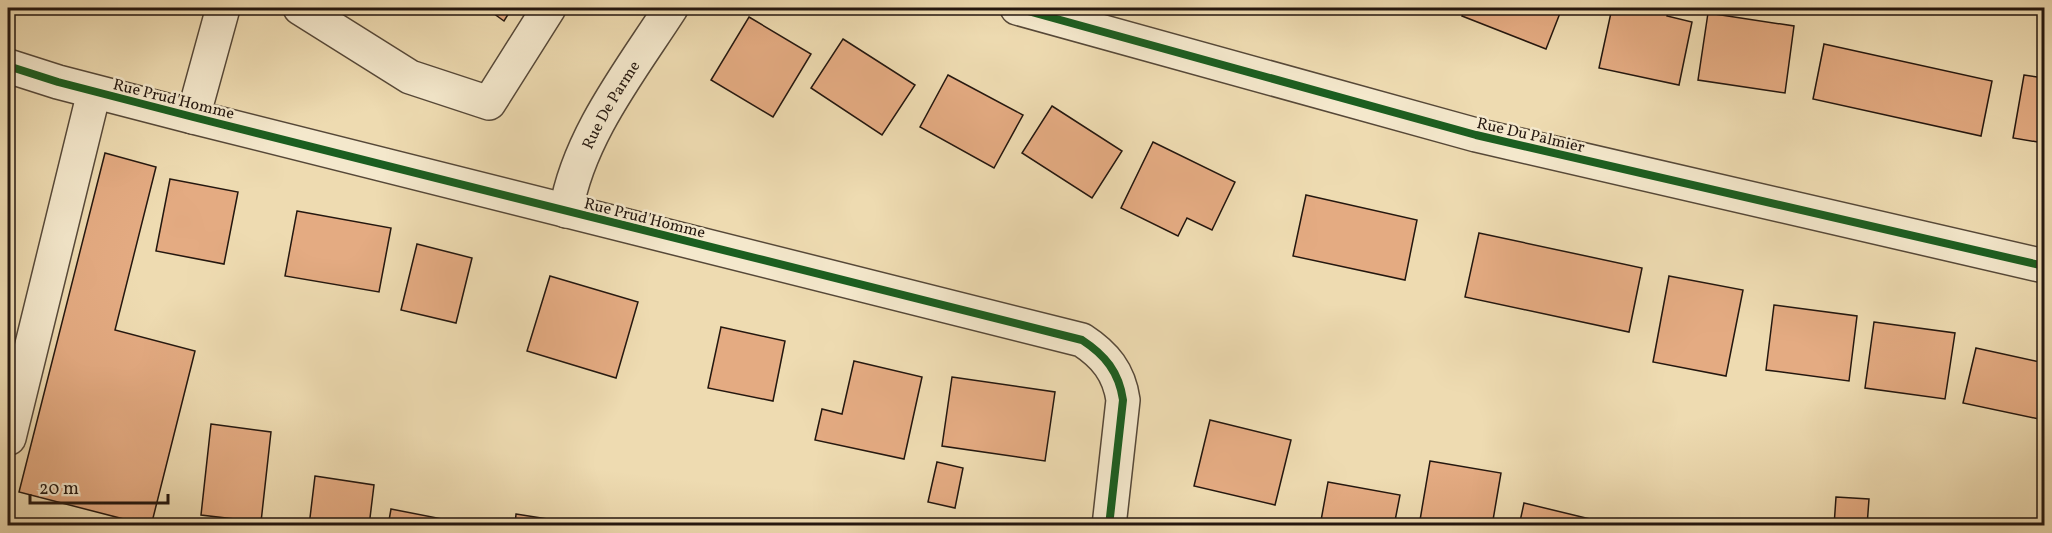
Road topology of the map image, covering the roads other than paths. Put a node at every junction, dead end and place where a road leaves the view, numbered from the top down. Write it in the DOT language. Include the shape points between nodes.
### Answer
graph roads {
  1 [pos="223,8"];
  2 [pos="300,8"];
  3 [pos="549,8"];
  4 [pos="671,8"];
  5 [pos="1017,8"];
  6 [pos="8,66"];
  7 [pos="94,92"];
  8 [pos="193,117"];
  9 [pos="566,211"];
  10 [pos="2044,266"];
  11 [pos="8,437"];
  12 [pos="1109,525"];
  1 -- 8 [label="street"];
  2 -- 3 [label="street" via="410,77 489,103"];
  4 -- 9 [label="street, Rue De Parme" via="590,137 569,190"];
  5 -- 10 [label="street, Rue Du Palmier" via="1476,135"];
  6 -- 7 [label="street, Rue Prud'Homme"];
  7 -- 8 [label="street, Rue Prud'Homme"];
  7 -- 11 [label="street"];
  8 -- 9 [label="street, Rue Prud'Homme"];
  9 -- 12 [label="street, Rue Prud'Homme" via="1082,340 1102,355 1121,387 1122,413"];
}
